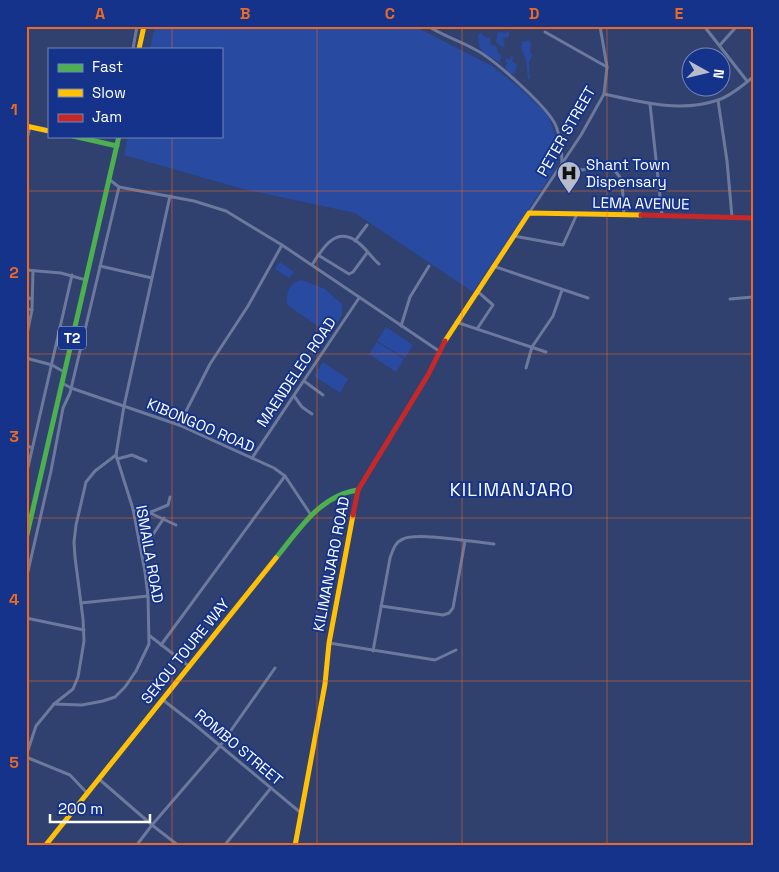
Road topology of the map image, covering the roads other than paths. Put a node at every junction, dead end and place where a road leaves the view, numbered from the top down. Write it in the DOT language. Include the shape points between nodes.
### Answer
graph roads {
  1 [pos="137,26"];
  2 [pos="144,26"];
  3 [pos="428,26"];
  4 [pos="600,26"];
  5 [pos="704,26"];
  6 [pos="737,26"];
  7 [pos="545,32"];
  8 [pos="720,44"];
  9 [pos="133,48"];
  10 [pos="139,48"];
  11 [pos="607,67"];
  12 [pos="753,76"];
  13 [pos="747,81"];
  14 [pos="604,94"];
  15 [pos="718,100"];
  16 [pos="650,104"];
  17 [pos="28,127"];
  18 [pos="48,131"];
  19 [pos="82,138"];
  20 [pos="118,138"];
  21 [pos="26,143"];
  22 [pos="116,146"];
  23 [pos="563,164"];
  24 [pos="109,179"];
  25 [pos="119,187"];
  26 [pos="170,196"];
  27 [pos="529,213"];
  28 [pos="577,214"];
  29 [pos="624,215"];
  30 [pos="662,216"];
  31 [pos="732,217"];
  32 [pos="753,218"];
  33 [pos="366,226"];
  34 [pos="512,236"];
  35 [pos="355,241"];
  36 [pos="282,245"];
  37 [pos="367,253"];
  38 [pos="318,255"];
  39 [pos="379,264"];
  40 [pos="312,265"];
  41 [pos="100,266"];
  42 [pos="429,266"];
  43 [pos="493,266"];
  44 [pos="26,270"];
  45 [pos="33,271"];
  46 [pos="72,275"];
  47 [pos="152,278"];
  48 [pos="86,280"];
  49 [pos="562,290"];
  50 [pos="477,291"];
  51 [pos="26,297"];
  52 [pos="753,297"];
  53 [pos="358,298"];
  54 [pos="588,298"];
  55 [pos="32,299"];
  56 [pos="730,299"];
  57 [pos="26,309"];
  58 [pos="32,310"];
  59 [pos="456,322"];
  60 [pos="28,325"];
  61 [pos="401,326"];
  62 [pos="477,329"];
  63 [pos="26,339"];
  64 [pos="532,347"];
  65 [pos="439,351"];
  66 [pos="546,352"];
  67 [pos="26,358"];
  68 [pos="52,364"];
  69 [pos="526,368"];
  70 [pos="64,372"];
  71 [pos="304,382"];
  72 [pos="62,383"];
  73 [pos="71,388"];
  74 [pos="323,395"];
  75 [pos="294,396"];
  76 [pos="124,406"];
  77 [pos="312,414"];
  78 [pos="179,425"];
  79 [pos="26,445"];
  80 [pos="32,448"];
  81 [pos="117,457"];
  82 [pos="252,458"];
  83 [pos="146,460"];
  84 [pos="26,476"];
  85 [pos="285,476"];
  86 [pos="358,490"];
  87 [pos="170,497"];
  88 [pos="26,506"];
  89 [pos="132,509"];
  90 [pos="33,510"];
  91 [pos="150,513"];
  92 [pos="311,515"];
  93 [pos="164,518"];
  94 [pos="176,525"];
  95 [pos="26,539"];
  96 [pos="465,541"];
  97 [pos="494,544"];
  98 [pos="141,552"];
  99 [pos="26,580"];
  100 [pos="148,596"];
  101 [pos="81,603"];
  102 [pos="381,606"];
  103 [pos="26,618"];
  104 [pos="84,630"];
  105 [pos="150,636"];
  106 [pos="329,643"];
  107 [pos="161,645"];
  108 [pos="456,650"];
  109 [pos="373,651"];
  110 [pos="190,666"];
  111 [pos="275,668"];
  112 [pos="163,700"];
  113 [pos="54,704"];
  114 [pos="220,746"];
  115 [pos="26,757"];
  116 [pos="98,778"];
  117 [pos="271,788"];
  118 [pos="87,793"];
  119 [pos="301,813"];
  120 [pos="152,825"];
  121 [pos="45,846"];
  122 [pos="136,846"];
  123 [pos="179,846"];
  124 [pos="224,846"];
  125 [pos="295,846"];
  1 -- 9 [label="street"];
  2 -- 10 [label="main road"];
  3 -- 23 [label="street" via="479,51 533,97 556,126"];
  4 -- 11 [label="street, PETER STREET"];
  5 -- 8 [label="street"];
  6 -- 8 [label="street"];
  7 -- 11 [label="street"];
  8 -- 13 [label="street"];
  11 -- 14 [label="street, PETER STREET"];
  12 -- 13 [label="street"];
  13 -- 15 [label="street"];
  14 -- 16 [label="street"];
  14 -- 23 [label="street, PETER STREET"];
  15 -- 16 [label="street" via="683,105"];
  15 -- 31 [label="street"];
  16 -- 30 [label="street"];
  17 -- 18 [label="main road"];
  17 -- 21 [label="street"];
  19 -- 22 [label="main road"];
  20 -- 22 [label="main road, T2"];
  22 -- 24 [label="main road, T2"];
  23 -- 27 [label="street, PETER STREET"];
  23 -- 29 [label="street" via="582,170 605,164 617,171 622,180"];
  24 -- 25 [label="street"];
  24 -- 48 [label="main road, T2"];
  25 -- 26 [label="street"];
  25 -- 41 [label="street"];
  26 -- 36 [label="street" via="226,211"];
  26 -- 47 [label="street, ISMAILA ROAD"];
  27 -- 28 [label="main road, LEMA AVENUE"];
  27 -- 34 [label="main road, KILIMANJARO ROAD"];
  28 -- 29 [label="main road, LEMA AVENUE"];
  28 -- 34 [label="street" via="563,245"];
  29 -- 30 [label="main road, LEMA AVENUE"];
  30 -- 31 [label="main road, LEMA AVENUE"];
  31 -- 32 [label="main road, LEMA AVENUE"];
  33 -- 35 [label="street"];
  34 -- 43 [label="main road, KILIMANJARO ROAD"];
  35 -- 37 [label="street"];
  35 -- 38 [label="street" via="333,238"];
  36 -- 40 [label="street"];
  36 -- 78 [label="street" via="210,364"];
  37 -- 38 [label="street" via="350,274"];
  37 -- 39 [label="street"];
  38 -- 40 [label="street"];
  40 -- 53 [label="street"];
  41 -- 47 [label="street"];
  41 -- 73 [label="street"];
  42 -- 61 [label="street" via="410,297"];
  43 -- 49 [label="street"];
  43 -- 50 [label="main road, KILIMANJARO ROAD"];
  44 -- 45 [label="street"];
  45 -- 46 [label="street"];
  45 -- 55 [label="street"];
  46 -- 48 [label="street"];
  46 -- 68 [label="street"];
  47 -- 76 [label="street, ISMAILA ROAD"];
  48 -- 70 [label="main road, T2"];
  49 -- 54 [label="street"];
  49 -- 64 [label="street" via="553,316"];
  50 -- 59 [label="main road, KILIMANJARO ROAD"];
  50 -- 62 [label="street" via="493,305"];
  51 -- 55 [label="street"];
  52 -- 56 [label="street"];
  53 -- 61 [label="street"];
  53 -- 71 [label="street, MAENDELEO ROAD"];
  55 -- 58 [label="street"];
  57 -- 58 [label="street"];
  58 -- 60 [label="street"];
  59 -- 62 [label="street"];
  59 -- 65 [label="main road, KILIMANJARO ROAD"];
  60 -- 63 [label="street"];
  61 -- 65 [label="street"];
  62 -- 64 [label="street"];
  64 -- 66 [label="street"];
  64 -- 69 [label="street"];
  65 -- 86 [label="main road, KILIMANJARO ROAD"];
  67 -- 68 [label="street"];
  68 -- 70 [label="street"];
  68 -- 80 [label="street"];
  70 -- 72 [label="main road, T2"];
  71 -- 74 [label="street"];
  71 -- 75 [label="street, MAENDELEO ROAD"];
  72 -- 73 [label="street, KIBONGOO ROAD"];
  72 -- 90 [label="main road, T2"];
  73 -- 76 [label="street, KIBONGOO ROAD"];
  73 -- 99 [label="street" via="63,408"];
  75 -- 77 [label="street"];
  75 -- 82 [label="street, MAENDELEO ROAD"];
  76 -- 78 [label="street, KIBONGOO ROAD"];
  76 -- 81 [label="street, ISMAILA ROAD"];
  78 -- 82 [label="street, KIBONGOO ROAD"];
  79 -- 80 [label="street"];
  80 -- 84 [label="street"];
  81 -- 83 [label="street" via="132,455"];
  81 -- 89 [label="street, ISMAILA ROAD"];
  81 -- 101 [label="street" via="90,476 82,495 74,542"];
  82 -- 85 [label="street, KIBONGOO ROAD"];
  85 -- 92 [label="street, KIBONGOO ROAD"];
  85 -- 107 [label="street"];
  86 -- 92 [label="main road, SEKOU TOURE WAY" via="349,491"];
  86 -- 106 [label="main road, KILIMANJARO ROAD"];
  87 -- 91 [label="street" via="168,505"];
  88 -- 90 [label="main road"];
  89 -- 91 [label="street"];
  89 -- 98 [label="street, ISMAILA ROAD"];
  90 -- 95 [label="main road, T2"];
  91 -- 93 [label="street"];
  92 -- 110 [label="main road, SEKOU TOURE WAY"];
  93 -- 94 [label="street"];
  93 -- 98 [label="street"];
  96 -- 97 [label="street"];
  96 -- 102 [label="street" via="417,536 398,542 392,550"];
  96 -- 102 [label="street" via="453,608 449,613 444,615"];
  98 -- 100 [label="street, ISMAILA ROAD"];
  100 -- 101 [label="street"];
  100 -- 105 [label="street, ISMAILA ROAD"];
  101 -- 104 [label="street"];
  102 -- 109 [label="street"];
  103 -- 104 [label="street"];
  104 -- 113 [label="street" via="81,660 73,689"];
  105 -- 107 [label="street"];
  105 -- 113 [label="street, ISMAILA ROAD" via="136,671 115,697 82,705"];
  106 -- 109 [label="street"];
  106 -- 119 [label="main road, KILIMANJARO ROAD" via="325,684"];
  107 -- 110 [label="street"];
  108 -- 109 [label="street" via="435,660"];
  110 -- 112 [label="main road, SEKOU TOURE WAY"];
  111 -- 114 [label="street"];
  112 -- 114 [label="street, ROMBO STREET"];
  112 -- 116 [label="main road, SEKOU TOURE WAY"];
  113 -- 115 [label="street" via="36,726"];
  114 -- 117 [label="street, ROMBO STREET"];
  114 -- 120 [label="street"];
  115 -- 118 [label="street" via="70,775"];
  116 -- 118 [label="main road, SEKOU TOURE WAY"];
  116 -- 120 [label="street"];
  117 -- 119 [label="street, ROMBO STREET"];
  117 -- 124 [label="street"];
  118 -- 121 [label="main road, SEKOU TOURE WAY"];
  119 -- 125 [label="main road, KILIMANJARO ROAD"];
  120 -- 122 [label="street"];
  120 -- 123 [label="street"];
}
